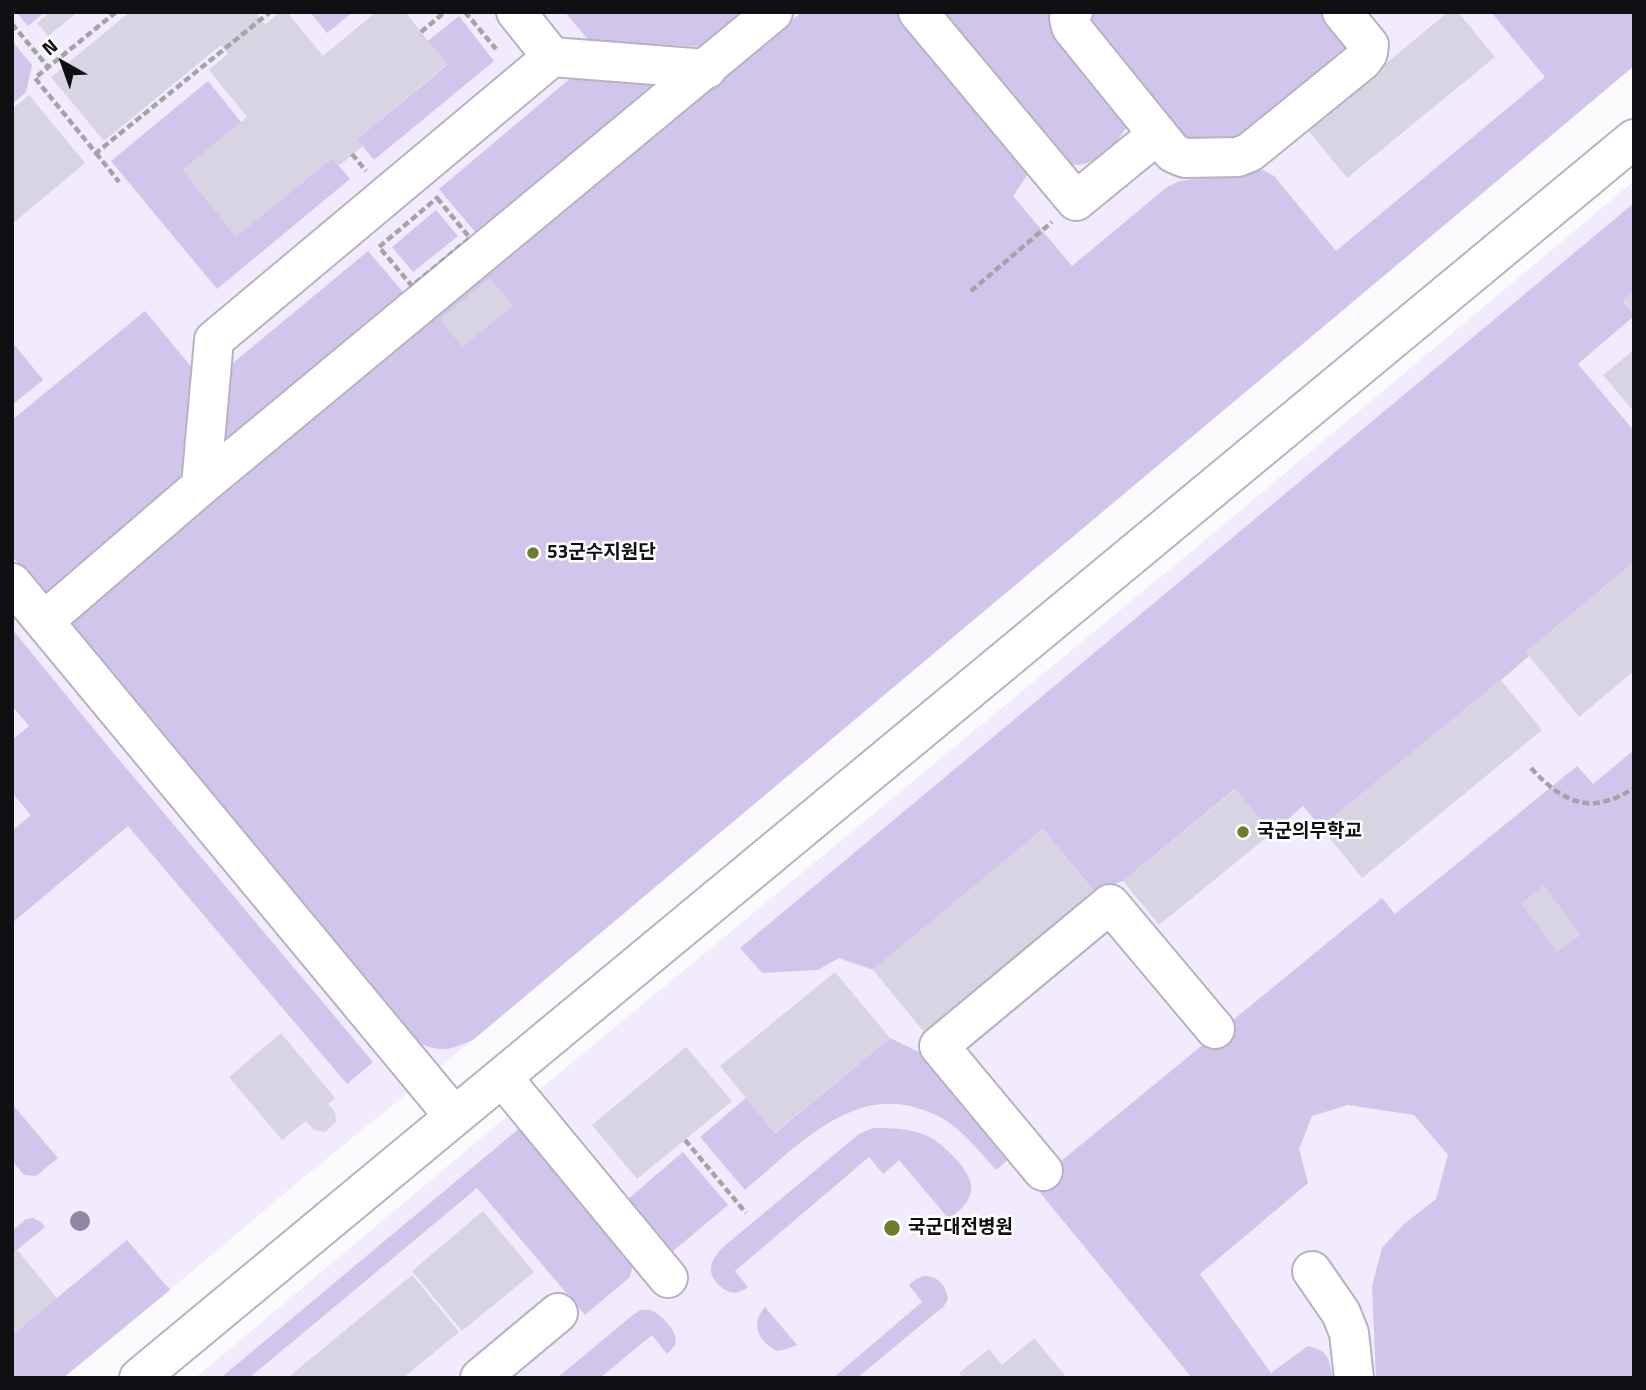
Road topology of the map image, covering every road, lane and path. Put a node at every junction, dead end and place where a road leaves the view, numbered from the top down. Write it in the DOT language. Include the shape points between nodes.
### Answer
graph roads {
  1 [pos="116,12"];
  2 [pos="270,12"];
  3 [pos="445,12"];
  4 [pos="465,12"];
  5 [pos="516,12"];
  6 [pos="773,12"];
  7 [pos="918,12"];
  8 [pos="1073,12"];
  9 [pos="1342,12"];
  10 [pos="12,24"];
  11 [pos="421,32"];
  12 [pos="496,49"];
  13 [pos="552,57"];
  14 [pos="48,67"];
  15 [pos="707,69"];
  16 [pos="1157,134"];
  17 [pos="1634,139"];
  18 [pos="96,153"];
  19 [pos="119,182"];
  20 [pos="1076,201"];
  21 [pos="412,286"];
  22 [pos="971,291"];
  23 [pos="201,486"];
  24 [pos="12,583"];
  25 [pos="44,621"];
  26 [pos="1531,768"];
  27 [pos="1634,788"];
  28 [pos="1215,1029"];
  29 [pos="502,1076"];
  30 [pos="454,1116"];
  31 [pos="685,1140"];
  32 [pos="1043,1171"];
  33 [pos="747,1213"];
  34 [pos="1312,1271"];
  35 [pos="668,1278"];
  36 [pos="558,1313"];
  37 [pos="139,1378"];
  38 [pos="480,1378"];
  39 [pos="1354,1378"];
  1 -- 14 [label="path"];
  2 -- 18 [label="path"];
  3 -- 11 [label="path"];
  4 -- 12 [label="path"];
  5 -- 13 [label="street"];
  6 -- 15 [label="street"];
  7 -- 20 [label="street"];
  8 -- 16 [label="street" via="1070,27"];
  9 -- 16 [label="street" via="1369,45 1368,53 1250,152 1238,158 1185,158 1173,153"];
  10 -- 14 [label="path"];
  13 -- 15 [label="street"];
  13 -- 23 [label="street" via="214,340"];
  14 -- 18 [label="path" via="35,78"];
  15 -- 23 [label="street"];
  16 -- 20 [label="street"];
  17 -- 29 [label="street"];
  18 -- 19 [label="path"];
  20 -- 22 [label="path"];
  21 -- 21 [label="path" via="470,238 437,198 379,247"];
  23 -- 25 [label="street"];
  24 -- 25 [label="street"];
  25 -- 30 [label="street"];
  26 -- 27 [label="path" via="1557,793 1583,803 1611,800"];
  28 -- 32 [label="street" via="1110,904 939,1046"];
  29 -- 30 [label="street"];
  29 -- 35 [label="street"];
  30 -- 37 [label="street"];
  31 -- 33 [label="path"];
  34 -- 39 [label="street" via="1349,1332"];
  36 -- 38 [label="street"];
}
